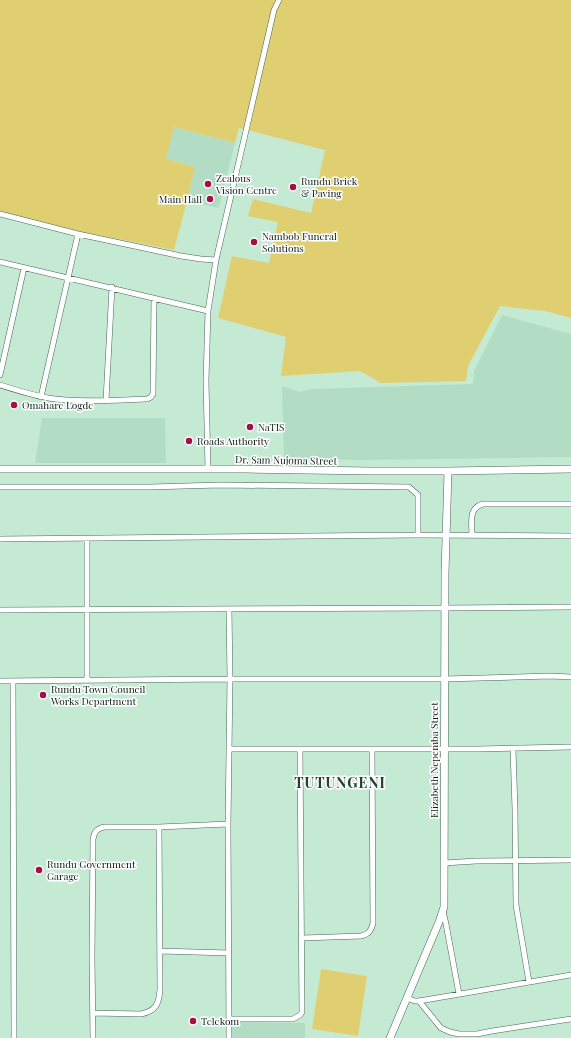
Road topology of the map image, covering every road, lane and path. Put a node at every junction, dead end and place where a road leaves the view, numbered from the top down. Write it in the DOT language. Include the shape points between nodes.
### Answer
graph roads {
  1 [pos="279,0"];
  2 [pos="0,214"];
  3 [pos="78,234"];
  4 [pos="216,260"];
  5 [pos="0,262"];
  6 [pos="24,268"];
  7 [pos="68,277"];
  8 [pos="112,288"];
  9 [pos="154,298"];
  10 [pos="208,311"];
  11 [pos="0,375"];
  12 [pos="0,385"];
  13 [pos="41,397"];
  14 [pos="106,400"];
  15 [pos="0,469"];
  16 [pos="208,469"];
  17 [pos="571,470"];
  18 [pos="448,471"];
  19 [pos="0,487"];
  20 [pos="571,504"];
  21 [pos="418,535"];
  22 [pos="446,536"];
  23 [pos="472,536"];
  24 [pos="571,536"];
  25 [pos="0,539"];
  26 [pos="87,539"];
  27 [pos="571,607"];
  28 [pos="444,608"];
  29 [pos="229,609"];
  30 [pos="0,610"];
  31 [pos="87,610"];
  32 [pos="571,677"];
  33 [pos="230,679"];
  34 [pos="444,679"];
  35 [pos="13,680"];
  36 [pos="87,680"];
  37 [pos="0,681"];
  38 [pos="513,748"];
  39 [pos="571,748"];
  40 [pos="229,749"];
  41 [pos="300,749"];
  42 [pos="372,749"];
  43 [pos="444,749"];
  44 [pos="228,824"];
  45 [pos="159,827"];
  46 [pos="515,860"];
  47 [pos="571,860"];
  48 [pos="444,863"];
  49 [pos="443,911"];
  50 [pos="302,938"];
  51 [pos="160,951"];
  52 [pos="229,953"];
  53 [pos="571,975"];
  54 [pos="530,982"];
  55 [pos="459,994"];
  56 [pos="407,998"];
  57 [pos="419,1002"];
  58 [pos="93,1013"];
  59 [pos="229,1019"];
  60 [pos="571,1019"];
  61 [pos="14,1038"];
  62 [pos="93,1038"];
  63 [pos="229,1038"];
  64 [pos="390,1038"];
  1 -- 4 [label="street" via="274,10"];
  2 -- 3 [label="street"];
  3 -- 4 [label="street"];
  3 -- 7 [label="street"];
  4 -- 10 [label="street"];
  5 -- 6 [label="street"];
  6 -- 7 [label="street"];
  6 -- 11 [label="street"];
  7 -- 8 [label="street"];
  7 -- 13 [label="street"];
  8 -- 9 [label="street"];
  8 -- 14 [label="street"];
  9 -- 10 [label="street"];
  9 -- 14 [label="street" via="153,394 148,399"];
  10 -- 16 [label="street"];
  12 -- 13 [label="street"];
  13 -- 14 [label="street"];
  15 -- 16 [label="street, Dr. Sam Nujoma Street"];
  16 -- 18 [label="street, Dr. Sam Nujoma Street"];
  17 -- 18 [label="street, Dr. Sam Nujoma Street"];
  18 -- 22 [label="street, Elizabeth Nepemba Street"];
  19 -- 21 [label="street" via="409,486 418,495"];
  20 -- 23 [label="street" via="478,505 472,514"];
  21 -- 22 [label="street"];
  21 -- 26 [label="street"];
  22 -- 23 [label="street"];
  22 -- 28 [label="street, Elizabeth Nepemba Street"];
  23 -- 24 [label="street"];
  25 -- 26 [label="street"];
  26 -- 31 [label="street"];
  27 -- 28 [label="street"];
  28 -- 29 [label="street"];
  28 -- 34 [label="street, Elizabeth Nepemba Street"];
  29 -- 31 [label="street"];
  29 -- 33 [label="street"];
  30 -- 31 [label="street"];
  31 -- 36 [label="street"];
  32 -- 34 [label="street"];
  33 -- 34 [label="street"];
  33 -- 36 [label="street"];
  33 -- 40 [label="street"];
  34 -- 43 [label="street, Elizabeth Nepemba Street"];
  35 -- 36 [label="street"];
  35 -- 37 [label="street"];
  35 -- 61 [label="street"];
  38 -- 39 [label="street"];
  38 -- 43 [label="street"];
  38 -- 46 [label="street"];
  40 -- 41 [label="street"];
  40 -- 44 [label="street"];
  41 -- 42 [label="street"];
  41 -- 50 [label="street"];
  42 -- 43 [label="street"];
  42 -- 50 [label="street" via="372,929 370,933 361,936"];
  43 -- 48 [label="street, Elizabeth Nepemba Street"];
  44 -- 45 [label="street"];
  44 -- 52 [label="street"];
  45 -- 51 [label="street"];
  45 -- 58 [label="street" via="105,827 94,834"];
  46 -- 47 [label="street"];
  46 -- 48 [label="street"];
  46 -- 54 [label="street" via="516,905"];
  48 -- 49 [label="street, Elizabeth Nepemba Street"];
  49 -- 55 [label="street"];
  49 -- 56 [label="street, Elizabeth Nepemba Street"];
  50 -- 59 [label="street" via="300,1015 293,1019"];
  51 -- 52 [label="street"];
  51 -- 58 [label="street" via="159,998 153,1009 141,1014"];
  52 -- 59 [label="street"];
  53 -- 54 [label="street"];
  54 -- 55 [label="street"];
  55 -- 57 [label="street"];
  56 -- 57 [label="street"];
  56 -- 64 [label="street, Elizabeth Nepemba Street"];
  57 -- 60 [label="street" via="441,1028 459,1034 477,1034"];
  58 -- 62 [label="street"];
  59 -- 63 [label="street"];
}
